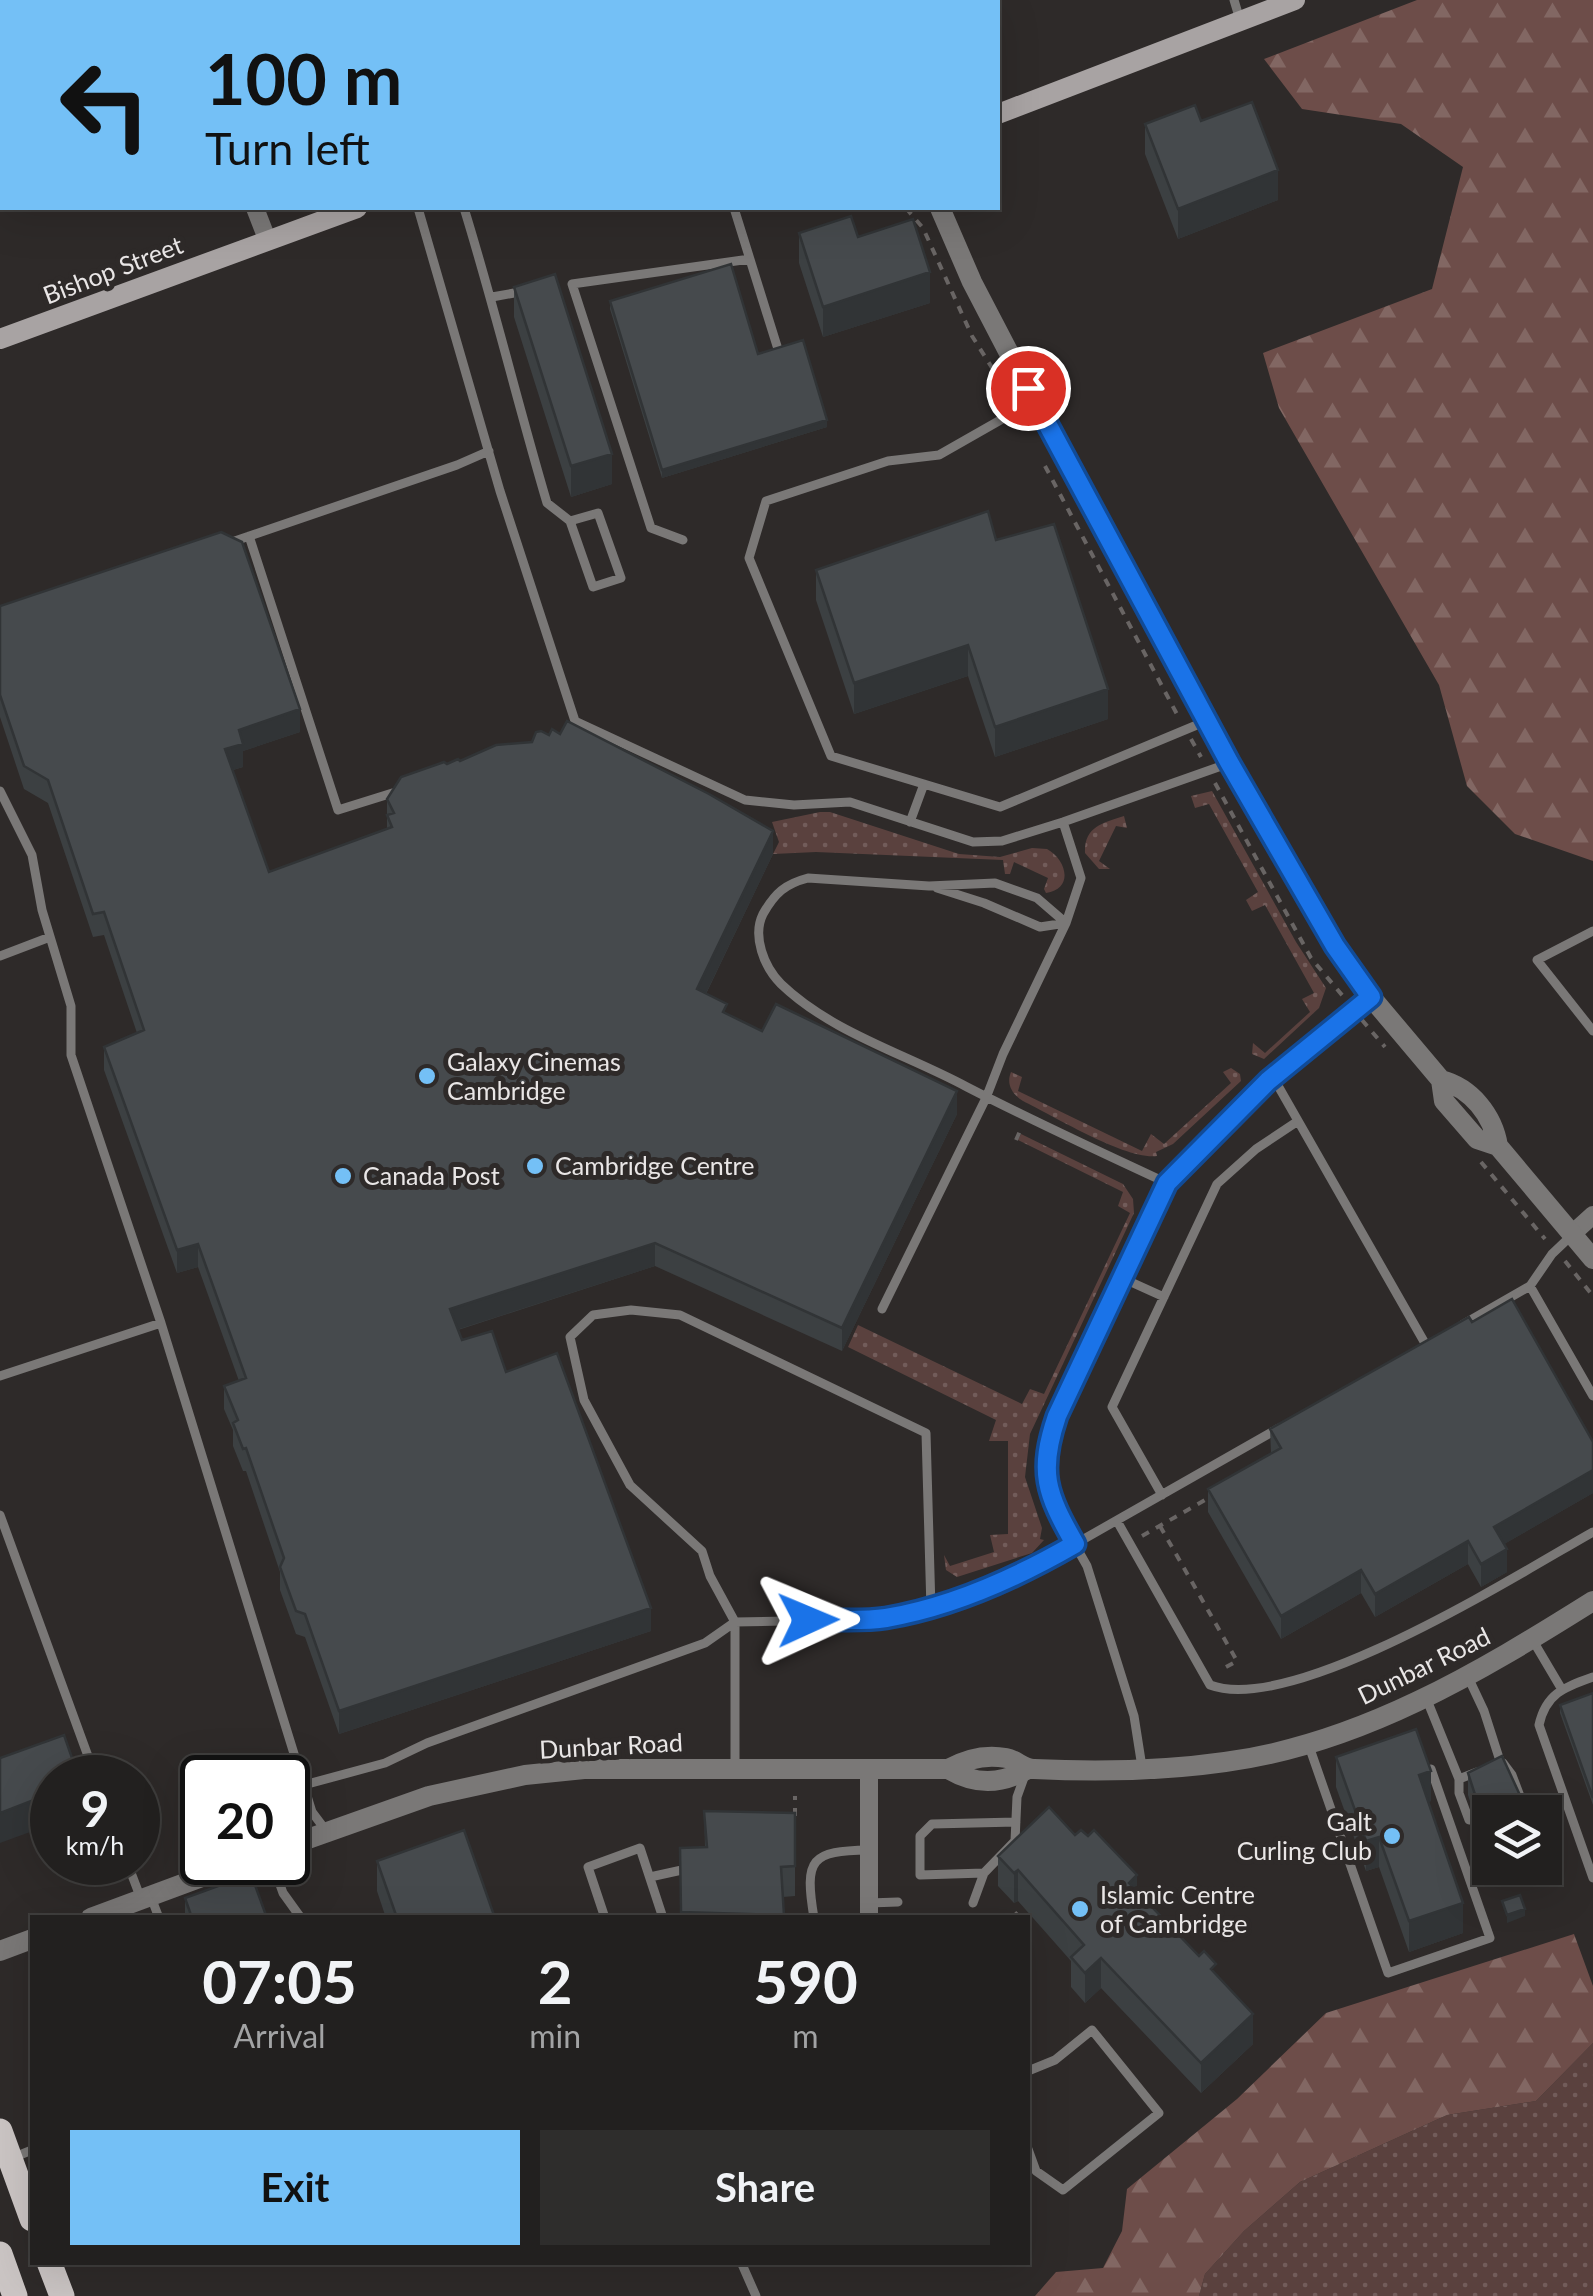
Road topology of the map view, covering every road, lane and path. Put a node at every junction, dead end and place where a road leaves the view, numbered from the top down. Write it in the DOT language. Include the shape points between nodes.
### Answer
graph roads {
  1 [pos="1295,0"];
  2 [pos="1237,10"];
  3 [pos="1000,113"];
  4 [pos="255,210"];
  5 [pos="418,210"];
  6 [pos="465,210"];
  7 [pos="735,210"];
  8 [pos="941,210"];
  9 [pos="331,211"];
  10 [pos="268,238"];
  11 [pos="750,258"];
  12 [pos="572,284"];
  13 [pos="556,287"];
  14 [pos="540,289"];
  15 [pos="492,296"];
  16 [pos="0,339"];
  17 [pos="777,346"];
  18 [pos="1034,401"];
  19 [pos="489,451"];
  20 [pos="570,521"];
  21 [pos="248,536"];
  22 [pos="683,540"];
  23 [pos="218,547"];
  24 [pos="1170,701"];
  25 [pos="1207,721"];
  26 [pos="575,722"];
  27 [pos="1186,730"];
  28 [pos="560,733"];
  29 [pos="1229,762"];
  30 [pos="1208,772"];
  31 [pos="924,784"];
  32 [pos="415,786"];
  33 [pos="0,791"];
  34 [pos="910,822"];
  35 [pos="1063,822"];
  36 [pos="929,886"];
  37 [pos="1066,923"];
  38 [pos="1593,931"];
  39 [pos="50,937"];
  40 [pos="0,956"];
  41 [pos="1331,982"];
  42 [pos="1371,997"];
  43 [pos="1593,1031"];
  44 [pos="1272,1077"];
  45 [pos="986,1098"];
  46 [pos="1298,1121"];
  47 [pos="1020,1132"];
  48 [pos="1016,1140"];
  49 [pos="1167,1183"];
  50 [pos="1593,1214"];
  51 [pos="1572,1234"];
  52 [pos="1593,1259"];
  53 [pos="1572,1270"];
  54 [pos="1122,1278"];
  55 [pos="1530,1286"];
  56 [pos="1593,1296"];
  57 [pos="1164,1297"];
  58 [pos="882,1309"];
  59 [pos="161,1323"];
  60 [pos="1456,1328"];
  61 [pos="1441,1337"];
  62 [pos="1426,1345"];
  63 [pos="1411,1354"];
  64 [pos="0,1376"];
  65 [pos="1593,1396"];
  66 [pos="1294,1420"];
  67 [pos="1225,1489"];
  68 [pos="1162,1495"];
  69 [pos="0,1514"];
  70 [pos="1117,1520"];
  71 [pos="1160,1526"];
  72 [pos="1593,1532"];
  73 [pos="1139,1538"];
  74 [pos="1075,1544"];
  75 [pos="1593,1601"];
  76 [pos="930,1608"];
  77 [pos="735,1622"];
  78 [pos="1532,1639"];
  79 [pos="1468,1676"];
  80 [pos="1593,1677"];
  81 [pos="1206,1679"];
  82 [pos="1561,1688"];
  83 [pos="1426,1697"];
  84 [pos="1308,1743"];
  85 [pos="88,1755"];
  86 [pos="295,1755"];
  87 [pos="1503,1763"];
  88 [pos="735,1767"];
  89 [pos="869,1768"];
  90 [pos="1028,1769"];
  91 [pos="1431,1769"];
  92 [pos="1143,1770"];
  93 [pos="1459,1779"];
  94 [pos="310,1783"];
  95 [pos="1520,1795"];
  96 [pos="795,1796"];
  97 [pos="310,1805"];
  98 [pos="1469,1820"];
  99 [pos="1016,1822"];
  100 [pos="794,1825"];
  101 [pos="327,1832"];
  102 [pos="310,1838"];
  103 [pos="870,1850"];
  104 [pos="697,1866"];
  105 [pos="984,1872"];
  106 [pos="650,1877"];
  107 [pos="1593,1878"];
  108 [pos="139,1885"];
  109 [pos="181,1885"];
  110 [pos="280,1885"];
  111 [pos="146,1898"];
  112 [pos="898,1902"];
  113 [pos="974,1903"];
  114 [pos="1024,1907"];
  115 [pos="869,1910"];
  116 [pos="99,1915"];
  117 [pos="157,1915"];
  118 [pos="299,1915"];
  119 [pos="604,1915"];
  120 [pos="662,1915"];
  121 [pos="814,1915"];
  122 [pos="1015,1915"];
  123 [pos="30,1940"];
  124 [pos="0,1951"];
  125 [pos="1030,2070"];
  126 [pos="0,2131"];
  127 [pos="21,2154"];
  128 [pos="1030,2154"];
  129 [pos="30,2207"];
  130 [pos="0,2254"];
  131 [pos="50,2265"];
  132 [pos="742,2265"];
  133 [pos="16,2296"];
  134 [pos="62,2296"];
  135 [pos="756,2296"];
  1 -- 2 [label="main road"];
  2 -- 3 [label="main road"];
  4 -- 10 [label="street"];
  5 -- 19 [label="lane"];
  6 -- 15 [label="lane"];
  7 -- 11 [label="lane"];
  8 -- 18 [label="street"];
  9 -- 10 [label="main road, Bishop Street"];
  10 -- 16 [label="main road, Bishop Street"];
  11 -- 12 [label="lane"];
  11 -- 17 [label="lane"];
  12 -- 13 [label="lane"];
  12 -- 22 [label="lane" via="652,528"];
  14 -- 15 [label="lane"];
  15 -- 20 [label="lane" via="547,503"];
  18 -- 25 [label="street"];
  18 -- 31 [label="lane" via="939,454 888,461 766,501 749,558 831,756"];
  19 -- 21 [label="lane"];
  19 -- 26 [label="lane"];
  20 -- 20 [label="lane" via="593,587 621,578 598,513"];
  21 -- 23 [label="lane"];
  21 -- 32 [label="lane" via="338,810"];
  24 -- 27 [label="path"];
  25 -- 27 [label="lane"];
  25 -- 29 [label="street"];
  26 -- 28 [label="lane"];
  26 -- 34 [label="lane" via="745,800 850,802"];
  27 -- 30 [label="path"];
  27 -- 31 [label="lane" via="1000,808"];
  29 -- 30 [label="lane"];
  29 -- 42 [label="street"];
  30 -- 35 [label="lane"];
  30 -- 41 [label="path" via="1311,958"];
  31 -- 34 [label="lane"];
  33 -- 39 [label="lane" via="32,855"];
  34 -- 35 [label="lane" via="973,842 1002,841"];
  35 -- 37 [label="lane" via="1081,878"];
  36 -- 37 [label="lane" via="1040,927"];
  36 -- 37 [label="lane" via="995,883 1037,898"];
  36 -- 45 [label="lane" via="792,882 776,892 758,939 778,982 816,1012"];
  37 -- 45 [label="lane"];
  38 -- 43 [label="lane" via="1537,960"];
  39 -- 40 [label="lane"];
  39 -- 59 [label="lane" via="71,1006 71,1054"];
  42 -- 44 [label="lane"];
  42 -- 51 [label="street" via="1441,1080 1444,1100 1477,1139 1498,1146"];
  44 -- 46 [label="lane"];
  44 -- 49 [label="lane"];
  45 -- 49 [label="lane"];
  45 -- 58 [label="lane"];
  46 -- 57 [label="lane" via="1218,1184"];
  46 -- 62 [label="lane"];
  47 -- 48 [label="path"];
  49 -- 54 [label="lane"];
  50 -- 51 [label="street"];
  51 -- 52 [label="street"];
  51 -- 55 [label="lane"];
  53 -- 56 [label="path"];
  54 -- 57 [label="lane"];
  54 -- 74 [label="lane" via="1046,1448 1046,1482"];
  55 -- 60 [label="lane"];
  55 -- 65 [label="lane"];
  57 -- 68 [label="lane" via="1112,1407"];
  59 -- 64 [label="lane"];
  59 -- 86 [label="lane"];
  61 -- 62 [label="lane"];
  62 -- 63 [label="lane"];
  66 -- 68 [label="lane"];
  67 -- 71 [label="path"];
  68 -- 70 [label="lane"];
  69 -- 85 [label="lane"];
  70 -- 74 [label="lane"];
  70 -- 81 [label="lane"];
  71 -- 73 [label="path"];
  71 -- 81 [label="path" via="1237,1661"];
  72 -- 81 [label="lane" via="1376,1650 1243,1692"];
  74 -- 76 [label="lane"];
  74 -- 92 [label="lane" via="1134,1716"];
  75 -- 78 [label="street, Dunbar Road"];
  76 -- 77 [label="lane" via="881,1619"];
  76 -- 77 [label="lane" via="926,1433 680,1315 592,1315 570,1337 584,1400 630,1485 702,1551"];
  77 -- 88 [label="lane"];
  77 -- 94 [label="lane" via="705,1643 385,1762"];
  78 -- 79 [label="street, Dunbar Road"];
  78 -- 82 [label="lane"];
  79 -- 83 [label="street, Dunbar Road"];
  79 -- 87 [label="lane"];
  80 -- 82 [label="lane"];
  82 -- 107 [label="lane" via="1538,1725"];
  83 -- 84 [label="street, Dunbar Road"];
  83 -- 93 [label="lane"];
  84 -- 91 [label="lane" via="1388,1973 1490,1938"];
  84 -- 92 [label="street, Dunbar Road" via="1226,1762"];
  87 -- 93 [label="lane"];
  87 -- 95 [label="lane"];
  88 -- 89 [label="street, Dunbar Road"];
  88 -- 101 [label="street, Dunbar Road" via="524,1775 430,1796"];
  89 -- 90 [label="street, Dunbar Road" via="948,1769 968,1781 1008,1781"];
  89 -- 103 [label="street"];
  90 -- 92 [label="street, Dunbar Road"];
  90 -- 99 [label="lane"];
  93 -- 98 [label="lane"];
  96 -- 100 [label="path"];
  97 -- 101 [label="lane"];
  99 -- 105 [label="lane" via="1016,1841"];
  99 -- 105 [label="lane" via="932,1824 920,1836 920,1875"];
  101 -- 102 [label="street, Dunbar Road"];
  103 -- 115 [label="street"];
  103 -- 121 [label="lane" via="825,1852 816,1860 810,1873"];
  104 -- 106 [label="lane"];
  105 -- 113 [label="lane"];
  106 -- 119 [label="lane" via="640,1848 588,1867"];
  106 -- 120 [label="lane"];
  108 -- 111 [label="lane"];
  109 -- 111 [label="street"];
  110 -- 118 [label="lane"];
  111 -- 116 [label="street"];
  111 -- 117 [label="lane"];
  112 -- 115 [label="lane"];
  114 -- 122 [label="path"];
  123 -- 124 [label="street"];
  125 -- 128 [label="lane" via="1055,2060 1092,2030 1159,2113 1064,2190 1036,2171"];
  126 -- 127 [label="main road"];
  127 -- 129 [label="main road"];
  130 -- 133 [label="main road"];
  131 -- 134 [label="main road"];
  132 -- 135 [label="lane"];
}
